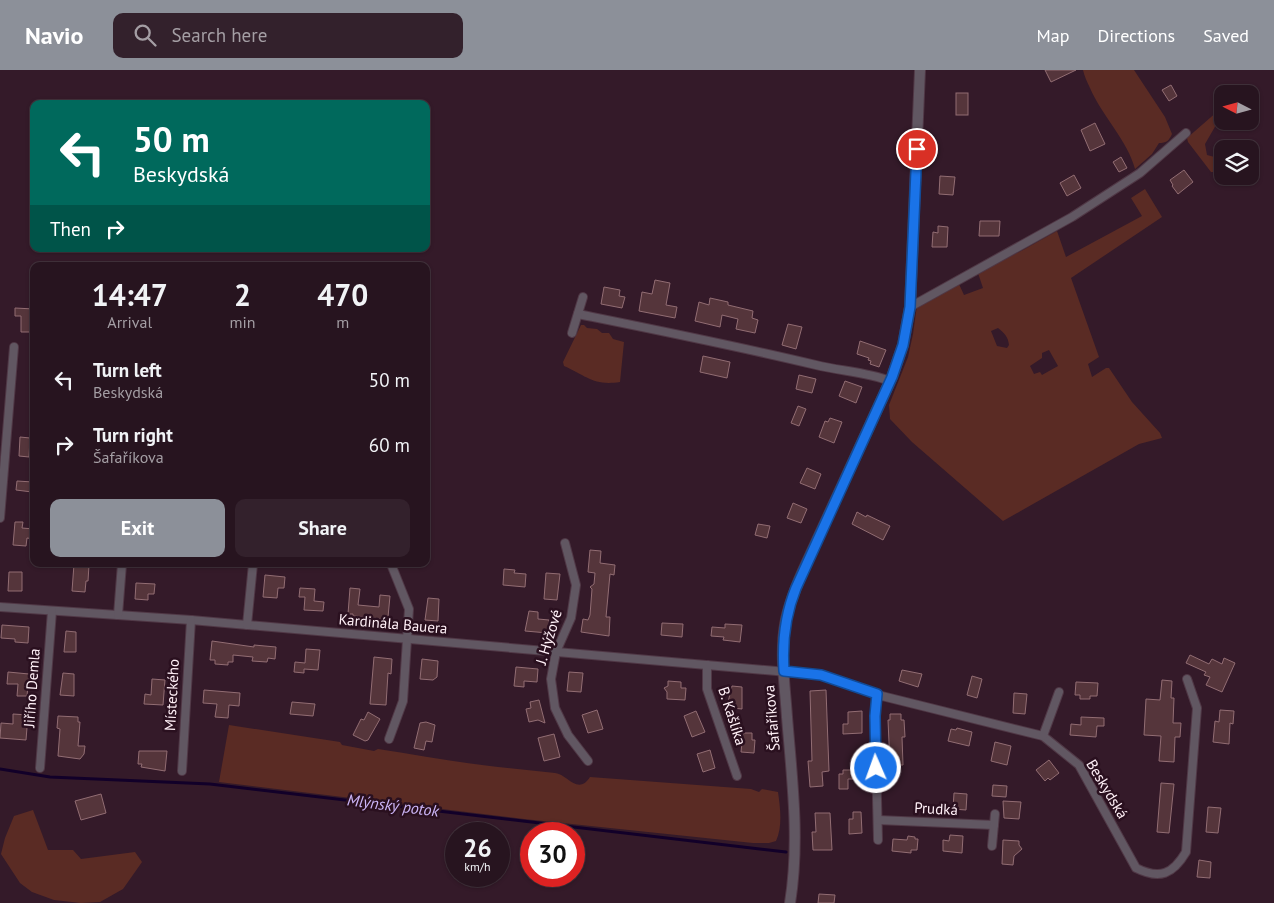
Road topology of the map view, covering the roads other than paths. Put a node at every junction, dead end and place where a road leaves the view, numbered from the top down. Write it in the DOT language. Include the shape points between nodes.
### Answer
graph roads {
  1 [pos="920,70"];
  2 [pos="1186,133"];
  3 [pos="583,297"];
  4 [pos="910,307"];
  5 [pos="578,314"];
  6 [pos="572,333"];
  7 [pos="14,347"];
  8 [pos="890,380"];
  9 [pos="0,518"];
  10 [pos="565,544"];
  11 [pos="122,567"];
  12 [pos="253,567"];
  13 [pos="392,567"];
  14 [pos="0,607"];
  15 [pos="52,610"];
  16 [pos="118,615"];
  17 [pos="191,620"];
  18 [pos="246,625"];
  19 [pos="408,639"];
  20 [pos="556,652"];
  21 [pos="707,665"];
  22 [pos="784,671"];
  23 [pos="1187,678"];
  24 [pos="1059,692"];
  25 [pos="877,694"];
  26 [pos="1043,736"];
  27 [pos="390,739"];
  28 [pos="588,761"];
  29 [pos="40,768"];
  30 [pos="182,771"];
  31 [pos="737,776"];
  32 [pos="994,814"];
  33 [pos="878,820"];
  34 [pos="994,826"];
  35 [pos="878,840"];
  36 [pos="992,846"];
  37 [pos="790,903"];
  1 -- 4 [label="street, Šafaříkova"];
  2 -- 4 [label="street" via="1140,173 1072,218"];
  3 -- 5 [label="street"];
  4 -- 8 [label="street, Šafaříkova" via="903,345"];
  5 -- 6 [label="street"];
  5 -- 8 [label="street"];
  7 -- 9 [label="street"];
  8 -- 22 [label="street, Šafaříkova" via="792,599 785,625"];
  10 -- 20 [label="street, J. Hýžové" via="576,585 571,618"];
  11 -- 16 [label="street"];
  12 -- 18 [label="street"];
  13 -- 19 [label="street" via="409,609"];
  14 -- 15 [label="street, Kardinála Bauera"];
  15 -- 16 [label="street, Kardinála Bauera"];
  15 -- 29 [label="street, Jiřího Demla"];
  16 -- 17 [label="street, Kardinála Bauera"];
  17 -- 18 [label="street, Kardinála Bauera"];
  17 -- 30 [label="street, Místeckého"];
  18 -- 19 [label="street, Kardinála Bauera"];
  19 -- 20 [label="street, Kardinála Bauera"];
  19 -- 27 [label="street" via="403,701"];
  20 -- 21 [label="street, Kardinála Bauera"];
  20 -- 28 [label="street, J. Hýžové" via="551,679 555,708 568,735"];
  21 -- 22 [label="street, Kardinála Bauera"];
  21 -- 31 [label="street, B. Kašlíka" via="707,689"];
  22 -- 25 [label="street, Beskydská" via="821,675"];
  22 -- 37 [label="street, Šafaříkova" via="795,845"];
  23 -- 26 [label="street, Beskydská" via="1197,718 1186,852 1172,870 1154,874 1136,868 1079,765"];
  24 -- 26 [label="street"];
  25 -- 26 [label="street, Beskydská"];
  25 -- 33 [label="street"];
  32 -- 34 [label="street"];
  33 -- 34 [label="street, Prudká"];
  33 -- 35 [label="street"];
  34 -- 36 [label="street"];
}
